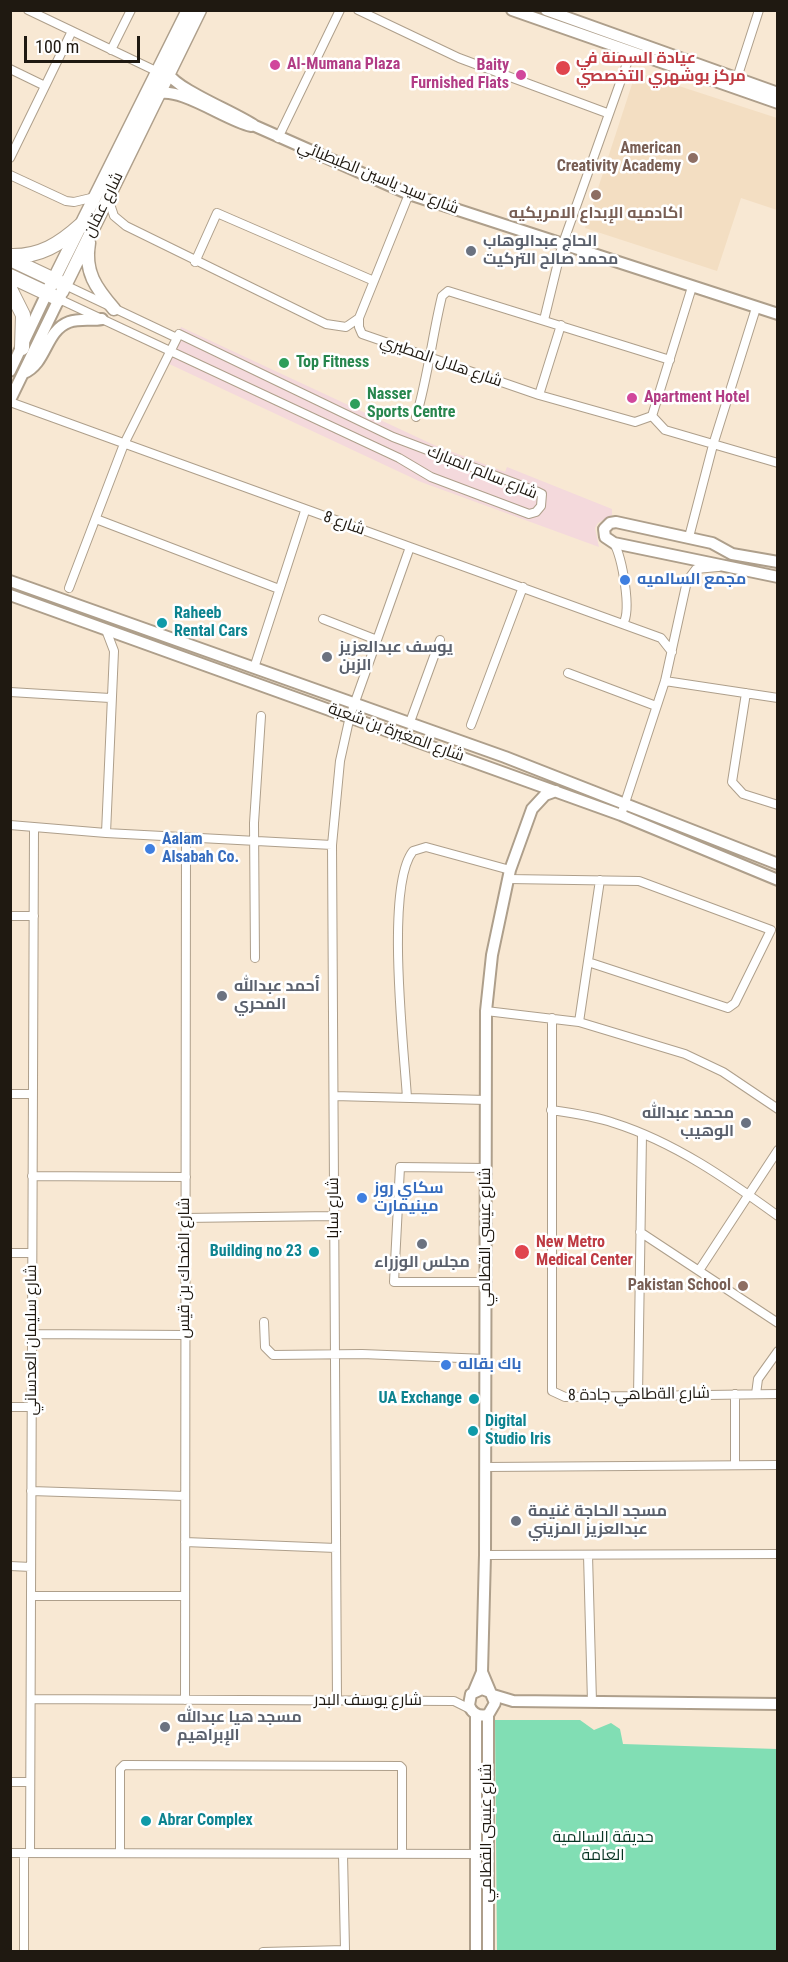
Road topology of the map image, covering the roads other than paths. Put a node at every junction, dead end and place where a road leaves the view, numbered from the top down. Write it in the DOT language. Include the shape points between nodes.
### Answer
graph roads {
  1 [pos="27,10"];
  2 [pos="131,10"];
  3 [pos="188,10"];
  4 [pos="200,10"];
  5 [pos="340,10"];
  6 [pos="358,10"];
  7 [pos="512,10"];
  8 [pos="546,10"];
  9 [pos="759,10"];
  10 [pos="72,31"];
  11 [pos="111,50"];
  12 [pos="631,52"];
  13 [pos="10,69"];
  14 [pos="162,72"];
  15 [pos="737,78"];
  16 [pos="45,86"];
  17 [pos="777,93"];
  18 [pos="157,94"];
  19 [pos="777,103"];
  20 [pos="607,113"];
  21 [pos="255,126"];
  22 [pos="278,138"];
  23 [pos="10,158"];
  24 [pos="10,175"];
  25 [pos="409,194"];
  26 [pos="102,198"];
  27 [pos="86,230"];
  28 [pos="562,246"];
  29 [pos="10,258"];
  30 [pos="195,262"];
  31 [pos="10,276"];
  32 [pos="374,281"];
  33 [pos="59,283"];
  34 [pos="692,287"];
  35 [pos="10,289"];
  36 [pos="53,296"];
  37 [pos="756,308"];
  38 [pos="118,310"];
  39 [pos="777,314"];
  40 [pos="359,318"];
  41 [pos="102,319"];
  42 [pos="544,320"];
  43 [pos="561,325"];
  44 [pos="118,326"];
  45 [pos="177,338"];
  46 [pos="22,348"];
  47 [pos="171,350"];
  48 [pos="427,358"];
  49 [pos="670,360"];
  50 [pos="10,371"];
  51 [pos="24,373"];
  52 [pos="538,395"];
  53 [pos="10,401"];
  54 [pos="652,416"];
  55 [pos="416,417"];
  56 [pos="124,444"];
  57 [pos="713,445"];
  58 [pos="777,463"];
  59 [pos="305,511"];
  60 [pos="96,519"];
  61 [pos="689,537"];
  62 [pos="614,543"];
  63 [pos="410,548"];
  64 [pos="777,562"];
  65 [pos="720,567"];
  66 [pos="777,577"];
  67 [pos="10,580"];
  68 [pos="524,587"];
  69 [pos="69,588"];
  70 [pos="279,589"];
  71 [pos="10,595"];
  72 [pos="323,619"];
  73 [pos="623,624"];
  74 [pos="105,629"];
  75 [pos="135,639"];
  76 [pos="378,640"];
  77 [pos="440,640"];
  78 [pos="114,651"];
  79 [pos="672,652"];
  80 [pos="254,668"];
  81 [pos="568,673"];
  82 [pos="665,681"];
  83 [pos="10,692"];
  84 [pos="746,693"];
  85 [pos="110,698"];
  86 [pos="777,698"];
  87 [pos="354,702"];
  88 [pos="656,706"];
  89 [pos="261,716"];
  90 [pos="350,716"];
  91 [pos="410,722"];
  92 [pos="471,725"];
  93 [pos="522,779"];
  94 [pos="556,791"];
  95 [pos="625,803"];
  96 [pos="777,805"];
  97 [pos="532,808"];
  98 [pos="621,815"];
  99 [pos="10,825"];
  100 [pos="34,827"];
  101 [pos="106,833"];
  102 [pos="186,837"];
  103 [pos="255,840"];
  104 [pos="332,845"];
  105 [pos="777,864"];
  106 [pos="509,874"];
  107 [pos="600,880"];
  108 [pos="777,880"];
  109 [pos="10,916"];
  110 [pos="33,916"];
  111 [pos="255,958"];
  112 [pos="588,962"];
  113 [pos="486,1011"];
  114 [pos="552,1018"];
  115 [pos="579,1022"];
  116 [pos="10,1094"];
  117 [pos="33,1094"];
  118 [pos="334,1096"];
  119 [pos="407,1098"];
  120 [pos="486,1100"];
  121 [pos="777,1109"];
  122 [pos="551,1110"];
  123 [pos="642,1134"];
  124 [pos="777,1150"];
  125 [pos="486,1168"];
  126 [pos="32,1176"];
  127 [pos="186,1177"];
  128 [pos="748,1195"];
  129 [pos="334,1216"];
  130 [pos="777,1216"];
  131 [pos="186,1218"];
  132 [pos="640,1232"];
  133 [pos="10,1253"];
  134 [pos="32,1253"];
  135 [pos="700,1269"];
  136 [pos="486,1282"];
  137 [pos="264,1322"];
  138 [pos="777,1323"];
  139 [pos="32,1334"];
  140 [pos="185,1335"];
  141 [pos="777,1351"];
  142 [pos="335,1355"];
  143 [pos="486,1359"];
  144 [pos="735,1394"];
  145 [pos="756,1394"];
  146 [pos="777,1394"];
  147 [pos="638,1396"];
  148 [pos="10,1407"];
  149 [pos="32,1407"];
  150 [pos="735,1465"];
  151 [pos="777,1465"];
  152 [pos="485,1467"];
  153 [pos="31,1491"];
  154 [pos="185,1496"];
  155 [pos="185,1542"];
  156 [pos="336,1548"];
  157 [pos="777,1554"];
  158 [pos="485,1555"];
  159 [pos="588,1555"];
  160 [pos="10,1566"];
  161 [pos="31,1568"];
  162 [pos="31,1596"];
  163 [pos="185,1596"];
  164 [pos="482,1672"];
  165 [pos="473,1692"];
  166 [pos="492,1693"];
  167 [pos="30,1699"];
  168 [pos="185,1700"];
  169 [pos="337,1701"];
  170 [pos="454,1701"];
  171 [pos="513,1701"];
  172 [pos="592,1702"];
  173 [pos="777,1704"];
  174 [pos="473,1712"];
  175 [pos="490,1713"];
  176 [pos="10,1782"];
  177 [pos="30,1782"];
  178 [pos="10,1853"];
  179 [pos="27,1853"];
  180 [pos="120,1853"];
  181 [pos="344,1854"];
  182 [pos="402,1854"];
  183 [pos="482,1854"];
  184 [pos="24,1952"];
  185 [pos="263,1952"];
  186 [pos="476,1952"];
  187 [pos="488,1952"];
  1 -- 10 [label="street"];
  2 -- 11 [label="street"];
  3 -- 14 [label="main road, شارع عمّان"];
  4 -- 14 [label="main road, شارع عمّان"];
  5 -- 22 [label="street"];
  6 -- 20 [label="street" via="459,58"];
  7 -- 12 [label="street"];
  8 -- 15 [label="street"];
  9 -- 15 [label="street"];
  10 -- 11 [label="street"];
  10 -- 16 [label="street"];
  11 -- 14 [label="street"];
  12 -- 19 [label="street"];
  12 -- 20 [label="street"];
  13 -- 16 [label="street"];
  14 -- 18 [label="main road, شارع عمّان"];
  14 -- 21 [label="street, شارع سيد ياسين الطبطبائي"];
  14 -- 26 [label="main road, شارع عمّان"];
  15 -- 17 [label="street"];
  16 -- 23 [label="street"];
  18 -- 21 [label="street, شارع سيد ياسين الطبطبائي" via="170,92 237,123"];
  18 -- 26 [label="main road, شارع عمّان"];
  20 -- 28 [label="street"];
  21 -- 22 [label="street, شارع سيد ياسين الطبطبائي"];
  22 -- 25 [label="street, شارع سيد ياسين الطبطبائي"];
  24 -- 26 [label="street" via="74,202"];
  25 -- 28 [label="street, شارع سيد ياسين الطبطبائي"];
  25 -- 32 [label="street"];
  26 -- 27 [label="main road, شارع عمّان"];
  26 -- 30 [label="street" via="118,221"];
  27 -- 29 [label="highway" via="48,250"];
  27 -- 33 [label="main road, شارع عمّان"];
  27 -- 38 [label="main road" via="90,275"];
  28 -- 34 [label="street, شارع سيد ياسين الطبطبائي"];
  28 -- 42 [label="street"];
  29 -- 33 [label="highway"];
  30 -- 32 [label="street" via="217,213"];
  30 -- 40 [label="street" via="326,324 346,327"];
  31 -- 36 [label="highway"];
  32 -- 40 [label="street"];
  33 -- 36 [label="main road, شارع عمّان"];
  33 -- 38 [label="street, شارع سالم المبارك"];
  34 -- 37 [label="street, شارع سيد ياسين الطبطبائي"];
  34 -- 49 [label="street"];
  35 -- 46 [label="highway" via="23,315"];
  36 -- 41 [label="street, شارع سالم المبارك"];
  36 -- 46 [label="street, شارع عمّان"];
  36 -- 51 [label="street, شارع عمّان"];
  37 -- 39 [label="street, شارع سيد ياسين الطبطبائي"];
  37 -- 57 [label="street"];
  38 -- 44 [label="street" via="114,317"];
  38 -- 45 [label="street, شارع سالم المبارك"];
  40 -- 48 [label="street, شارع هلال المطيري" via="360,332 365,336"];
  41 -- 44 [label="street, شارع سالم المبارك"];
  41 -- 51 [label="street" via="63,325 53,334 36,365"];
  42 -- 43 [label="street"];
  42 -- 48 [label="street" via="448,291 442,296"];
  43 -- 49 [label="street"];
  43 -- 52 [label="street"];
  44 -- 47 [label="street, شارع سالم المبارك"];
  45 -- 47 [label="street"];
  45 -- 47 [label="street, شارع سالم المبارك" via="179,334 393,437 538,492 542,494 541,506 528,514 445,483"];
  46 -- 50 [label="street, شارع عمّان"];
  47 -- 56 [label="street"];
  48 -- 52 [label="street, شارع هلال المطيري"];
  48 -- 55 [label="street" via="427,382"];
  49 -- 54 [label="street"];
  51 -- 53 [label="street, شارع عمّان"];
  52 -- 54 [label="street, شارع هلال المطيري" via="635,422"];
  53 -- 56 [label="street, شارع 8"];
  54 -- 57 [label="street" via="665,430"];
  56 -- 59 [label="street, شارع 8"];
  56 -- 60 [label="street"];
  57 -- 58 [label="street"];
  57 -- 61 [label="street"];
  59 -- 63 [label="street, شارع 8"];
  59 -- 70 [label="street"];
  60 -- 69 [label="street"];
  60 -- 70 [label="street"];
  61 -- 62 [label="street" via="613,522 604,533"];
  61 -- 64 [label="street" via="732,554"];
  62 -- 65 [label="street"];
  62 -- 73 [label="street" via="628,611"];
  63 -- 68 [label="street, شارع 8"];
  63 -- 76 [label="street, شارع سابا"];
  65 -- 66 [label="street"];
  65 -- 79 [label="street" via="696,568 687,580"];
  67 -- 80 [label="street, شارع المغيرة بن شعبة"];
  68 -- 73 [label="street, شارع 8"];
  68 -- 92 [label="street"];
  70 -- 80 [label="street"];
  71 -- 74 [label="street, شارع المغيرة بن شعبة"];
  72 -- 76 [label="street"];
  73 -- 79 [label="street, شارع 8" via="661,638"];
  74 -- 75 [label="street, شارع المغيرة بن شعبة"];
  74 -- 78 [label="street"];
  75 -- 78 [label="street" via="123,642"];
  75 -- 90 [label="street, شارع المغيرة بن شعبة"];
  76 -- 87 [label="street, شارع سابا"];
  77 -- 91 [label="street"];
  78 -- 85 [label="street"];
  79 -- 82 [label="street"];
  80 -- 87 [label="street, شارع المغيرة بن شعبة"];
  81 -- 88 [label="street"];
  82 -- 84 [label="street"];
  82 -- 88 [label="street"];
  83 -- 85 [label="street"];
  84 -- 86 [label="street"];
  84 -- 96 [label="street" via="732,782 740,792"];
  85 -- 101 [label="street"];
  87 -- 90 [label="street, شارع سابا"];
  87 -- 91 [label="street, شارع المغيرة بن شعبة"];
  88 -- 95 [label="street"];
  89 -- 103 [label="street"];
  90 -- 93 [label="street, شارع المغيرة بن شعبة"];
  90 -- 104 [label="street, شارع سابا" via="340,761"];
  91 -- 95 [label="street, شارع المغيرة بن شعبة"];
  93 -- 94 [label="street, شارع المغيرة بن شعبة"];
  93 -- 97 [label="street" via="531,793"];
  94 -- 97 [label="street"];
  94 -- 98 [label="street, شارع المغيرة بن شعبة"];
  95 -- 98 [label="street"];
  95 -- 105 [label="street, شارع المغيرة بن شعبة"];
  97 -- 106 [label="street, شارع عيسى القطامي"];
  98 -- 108 [label="street, شارع المغيرة بن شعبة"];
  99 -- 100 [label="street"];
  100 -- 101 [label="street"];
  100 -- 110 [label="street, شارع سليمان العدساني"];
  101 -- 102 [label="street"];
  102 -- 103 [label="street"];
  102 -- 127 [label="street, شارع الضحاك بن قيس"];
  103 -- 104 [label="street"];
  103 -- 111 [label="street"];
  104 -- 118 [label="street, شارع سابا"];
  106 -- 107 [label="street"];
  106 -- 113 [label="street, شارع عيسى القطامي" via="492,955"];
  106 -- 119 [label="street" via="426,847 413,851 404,864 398,915"];
  107 -- 112 [label="street"];
  107 -- 112 [label="street" via="644,882 771,930 735,1003 728,1008"];
  109 -- 110 [label="street"];
  110 -- 117 [label="street, شارع سليمان العدساني"];
  112 -- 115 [label="street"];
  113 -- 114 [label="street"];
  113 -- 120 [label="street, شارع عيسى القطامي"];
  114 -- 115 [label="street"];
  114 -- 122 [label="street, شارع الةطاهي جادة 8"];
  115 -- 121 [label="street" via="704,1062 733,1077"];
  116 -- 117 [label="street"];
  117 -- 126 [label="street, شارع سليمان العدساني"];
  118 -- 119 [label="street"];
  118 -- 129 [label="street, شارع سابا"];
  119 -- 120 [label="street"];
  120 -- 125 [label="street, شارع عيسى القطامي"];
  122 -- 123 [label="street" via="613,1122"];
  122 -- 147 [label="street, شارع الةطاهي جادة 8" via="550,1388 561,1397"];
  123 -- 128 [label="street" via="697,1162"];
  123 -- 132 [label="street"];
  124 -- 128 [label="street"];
  125 -- 136 [label="street, شارع عيسى القطامي"];
  125 -- 136 [label="street" via="400,1167 394,1282"];
  126 -- 127 [label="street"];
  126 -- 134 [label="street, شارع سليمان العدساني"];
  127 -- 131 [label="street, شارع الضحاك بن قيس"];
  128 -- 130 [label="street"];
  128 -- 135 [label="street"];
  129 -- 131 [label="street"];
  129 -- 142 [label="street, شارع سابا"];
  131 -- 140 [label="street, شارع الضحاك بن قيس"];
  132 -- 135 [label="street"];
  132 -- 147 [label="street"];
  133 -- 134 [label="street"];
  134 -- 139 [label="street, شارع سليمان العدساني"];
  135 -- 138 [label="street"];
  136 -- 143 [label="street, شارع عيسى القطامي"];
  137 -- 142 [label="street" via="265,1347 270,1354"];
  139 -- 140 [label="street"];
  139 -- 149 [label="street, شارع سليمان العدساني"];
  140 -- 154 [label="street, شارع الضحاك بن قيس"];
  141 -- 145 [label="street" via="758,1379"];
  142 -- 143 [label="street"];
  142 -- 156 [label="street, شارع سابا"];
  143 -- 152 [label="street, شارع عيسى القطامي"];
  144 -- 145 [label="street, شارع الةطاهي جادة 8"];
  144 -- 147 [label="street, شارع الةطاهي جادة 8"];
  144 -- 150 [label="street"];
  145 -- 146 [label="street, شارع الةطاهي جادة 8"];
  148 -- 149 [label="street"];
  149 -- 153 [label="street, شارع سليمان العدساني"];
  150 -- 151 [label="street"];
  150 -- 152 [label="street"];
  152 -- 158 [label="street, شارع عيسى القطامي"];
  153 -- 154 [label="street"];
  153 -- 161 [label="street, شارع سليمان العدساني"];
  154 -- 155 [label="street, شارع الضحاك بن قيس"];
  155 -- 156 [label="street"];
  155 -- 163 [label="street, شارع الضحاك بن قيس"];
  156 -- 169 [label="street, شارع سابا"];
  157 -- 159 [label="street"];
  158 -- 159 [label="street"];
  158 -- 164 [label="street, شارع عيسى القطامي"];
  159 -- 172 [label="street"];
  160 -- 161 [label="street"];
  161 -- 162 [label="street, شارع سليمان العدساني"];
  162 -- 163 [label="street"];
  162 -- 167 [label="street, شارع سليمان العدساني"];
  163 -- 168 [label="street, شارع الضحاك بن قيس"];
  164 -- 165 [label="street, شارع عيسى القطامي"];
  164 -- 166 [label="street, شارع عيسى القطامي"];
  165 -- 166 [label="street" via="482,1689"];
  165 -- 170 [label="street, شارع يوسف البدر"];
  165 -- 174 [label="street" via="468,1701"];
  166 -- 171 [label="street"];
  166 -- 175 [label="street" via="495,1703"];
  167 -- 168 [label="street, شارع يوسف البدر"];
  167 -- 177 [label="street, شارع سليمان العدساني"];
  168 -- 169 [label="street, شارع يوسف البدر"];
  169 -- 170 [label="street, شارع يوسف البدر"];
  170 -- 174 [label="street, شارع يوسف البدر"];
  171 -- 172 [label="street"];
  171 -- 175 [label="street"];
  172 -- 173 [label="street"];
  174 -- 175 [label="street"];
  174 -- 183 [label="street, شارع عيسى القطامي"];
  175 -- 183 [label="street, شارع عيسى القطامي"];
  176 -- 177 [label="street"];
  177 -- 179 [label="street, شارع سليمان العدساني"];
  178 -- 179 [label="street"];
  179 -- 180 [label="street"];
  179 -- 184 [label="street, شارع سليمان العدساني"];
  180 -- 181 [label="street"];
  180 -- 182 [label="street" via="121,1766 281,1765 401,1767"];
  181 -- 182 [label="street"];
  181 -- 185 [label="street" via="345,1950"];
  182 -- 183 [label="street"];
  183 -- 186 [label="street, شارع عيسى القطامي"];
  183 -- 187 [label="street, شارع عيسى القطامي"];
}
